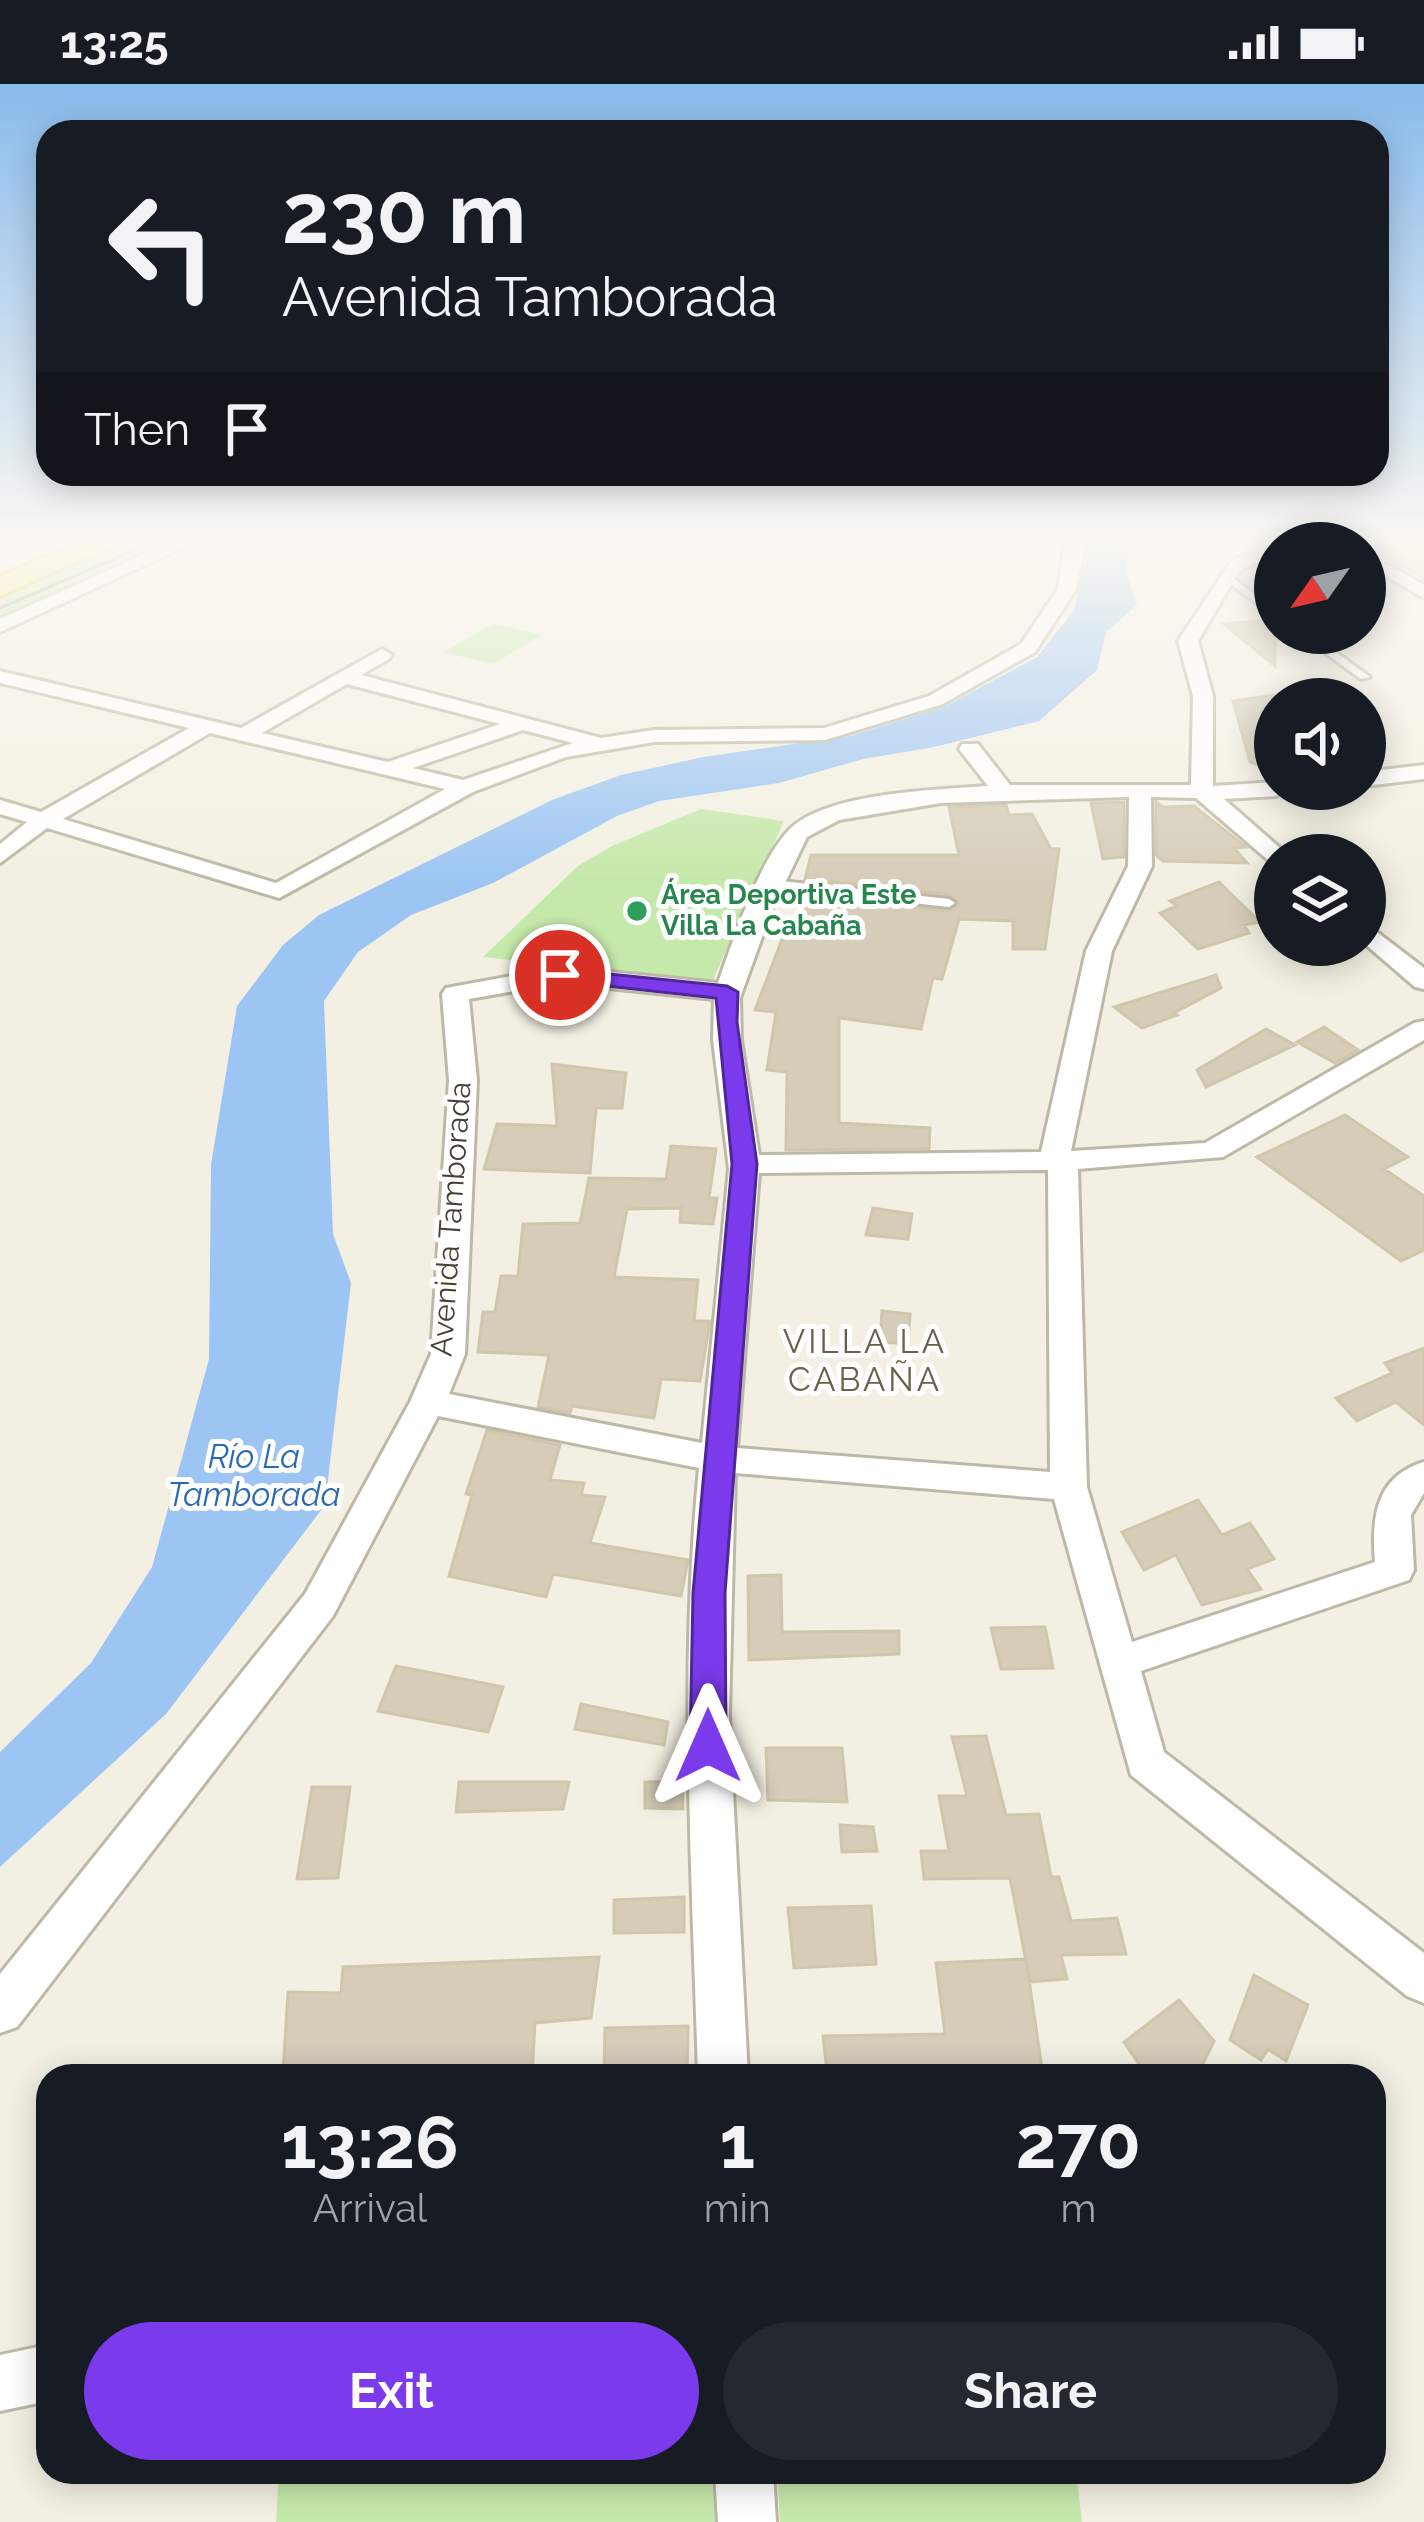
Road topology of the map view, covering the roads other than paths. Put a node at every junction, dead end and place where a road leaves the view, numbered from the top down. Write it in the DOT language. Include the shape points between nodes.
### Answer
graph roads {
  1 [pos="381,656"];
  2 [pos="1014,656"];
  3 [pos="1192,656"];
  4 [pos="1336,656"];
  5 [pos="0,677"];
  6 [pos="344,677"];
  7 [pos="1365,677"];
  8 [pos="524,722"];
  9 [pos="207,726"];
  10 [pos="243,735"];
  11 [pos="598,743"];
  12 [pos="970,749"];
  13 [pos="389,770"];
  14 [pos="1424,772"];
  15 [pos="1386,777"];
  16 [pos="465,787"];
  17 [pos="1140,790"];
  18 [pos="1254,790"];
  19 [pos="1004,792"];
  20 [pos="1202,792"];
  21 [pos="0,807"];
  22 [pos="42,821"];
  23 [pos="1254,836"];
  24 [pos="0,856"];
  25 [pos="772,884"];
  26 [pos="949,903"];
  27 [pos="1386,949"];
  28 [pos="1424,981"];
  29 [pos="727,992"];
  30 [pos="1424,1029"];
  31 [pos="1058,1160"];
  32 [pos="744,1164"];
  33 [pos="428,1402"];
  34 [pos="718,1459"];
  35 [pos="1424,1475"];
  36 [pos="1069,1487"];
  37 [pos="1117,1663"];
  38 [pos="1424,1981"];
  39 [pos="0,2011"];
  40 [pos="722,2064"];
  41 [pos="36,2376"];
  42 [pos="0,2384"];
  43 [pos="745,2484"];
  44 [pos="747,2522"];
  1 -- 6 [label="street"];
  2 -- 11 [label="street" via="936,700 825,734"];
  3 -- 20 [label="street" via="1202,696"];
  4 -- 7 [label="lane"];
  5 -- 9 [label="street"];
  6 -- 8 [label="street"];
  6 -- 10 [label="street"];
  8 -- 11 [label="street"];
  8 -- 13 [label="street"];
  9 -- 10 [label="street"];
  9 -- 22 [label="street"];
  10 -- 13 [label="street"];
  11 -- 16 [label="street"];
  12 -- 19 [label="street"];
  13 -- 16 [label="street"];
  14 -- 15 [label="street"];
  16 -- 22 [label="street" via="279,891"];
  17 -- 19 [label="street"];
  17 -- 20 [label="street"];
  17 -- 31 [label="street" via="1140,866 1099,951"];
  18 -- 20 [label="street"];
  19 -- 25 [label="street" via="918,798 812,824 796,834"];
  20 -- 23 [label="street"];
  21 -- 22 [label="street"];
  22 -- 24 [label="street"];
  25 -- 26 [label="lane"];
  25 -- 29 [label="street"];
  27 -- 28 [label="street"];
  29 -- 32 [label="street"];
  29 -- 33 [label="street, Avenida Tamborada" via="560,975 454,994 463,1080 448,1354"];
  30 -- 31 [label="street" via="1212,1151"];
  31 -- 32 [label="street"];
  31 -- 36 [label="street"];
  32 -- 34 [label="street"];
  33 -- 34 [label="street"];
  33 -- 39 [label="street, Avenida Tamborada" via="319,1605"];
  34 -- 36 [label="street"];
  34 -- 40 [label="street" via="708,1746"];
  35 -- 37 [label="street" via="1400,1491 1389,1512 1395,1570"];
  36 -- 37 [label="street"];
  37 -- 38 [label="street" via="1146,1762"];
  41 -- 42 [label="street"];
  43 -- 44 [label="street"];
}
